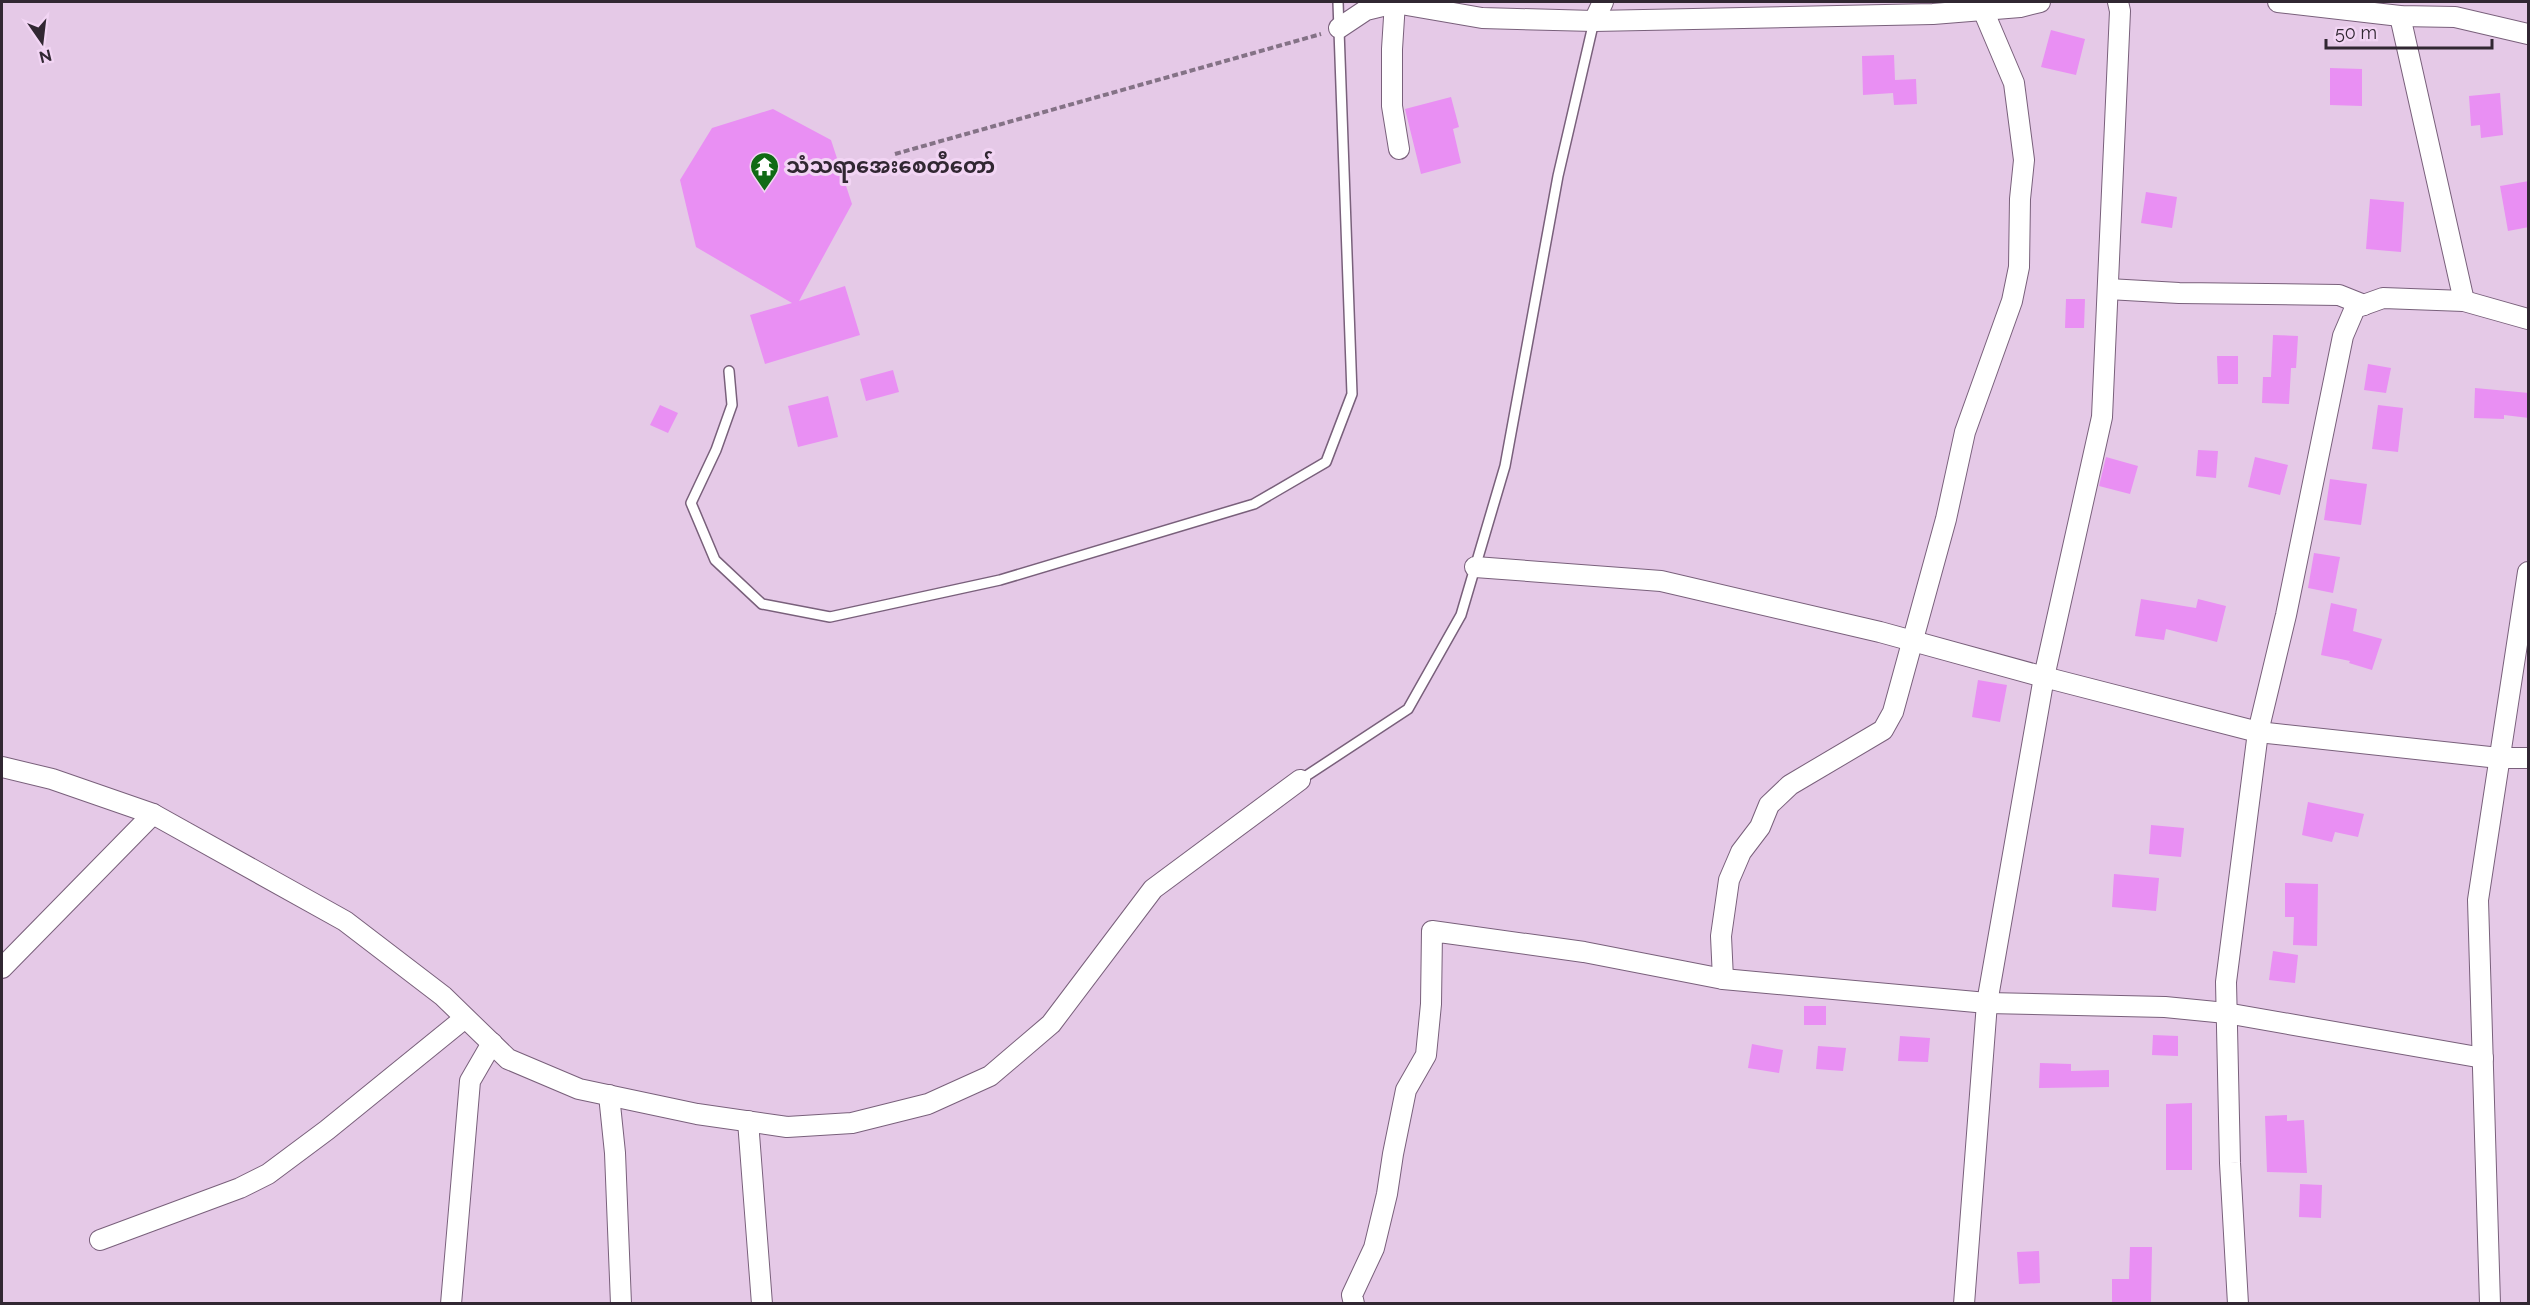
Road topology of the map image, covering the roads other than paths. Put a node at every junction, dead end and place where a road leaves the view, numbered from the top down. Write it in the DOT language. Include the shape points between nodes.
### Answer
graph roads {
  1 [pos="1338,2"];
  2 [pos="1395,2"];
  3 [pos="1603,2"];
  4 [pos="2040,2"];
  5 [pos="2118,2"];
  6 [pos="2278,2"];
  7 [pos="2455,9"];
  8 [pos="1983,10"];
  9 [pos="2400,16"];
  10 [pos="1594,21"];
  11 [pos="1339,28"];
  12 [pos="2529,34"];
  13 [pos="1399,149"];
  14 [pos="2108,289"];
  15 [pos="2464,301"];
  16 [pos="2364,305"];
  17 [pos="2529,320"];
  18 [pos="729,371"];
  19 [pos="1475,567"];
  20 [pos="2529,572"];
  21 [pos="1911,640"];
  22 [pos="2044,677"];
  23 [pos="2258,732"];
  24 [pos="2499,758"];
  25 [pos="2529,758"];
  26 [pos="2,767"];
  27 [pos="1300,780"];
  28 [pos="153,814"];
  29 [pos="2,968"];
  30 [pos="1723,979"];
  31 [pos="1987,1003"];
  32 [pos="2226,1013"];
  33 [pos="465,1018"];
  34 [pos="492,1043"];
  35 [pos="2483,1058"];
  36 [pos="609,1095"];
  37 [pos="748,1121"];
  38 [pos="100,1240"];
  39 [pos="451,1304"];
  40 [pos="621,1304"];
  41 [pos="762,1304"];
  42 [pos="1354,1304"];
  43 [pos="1964,1304"];
  44 [pos="2238,1304"];
  45 [pos="2490,1304"];
  1 -- 11 [label="lane"];
  2 -- 10 [label="street" via="1482,18"];
  2 -- 11 [label="street" via="1366,10"];
  2 -- 13 [label="street" via="1392,105"];
  3 -- 10 [label="street"];
  4 -- 8 [label="street"];
  5 -- 14 [label="street"];
  6 -- 9 [label="street"];
  7 -- 9 [label="street"];
  7 -- 12 [label="street"];
  8 -- 10 [label="street"];
  8 -- 21 [label="street" via="2013,83 2024,160 2019,267 2012,301 1965,432 1924,607"];
  9 -- 15 [label="street"];
  10 -- 19 [label="lane" via="1558,176 1505,466"];
  11 -- 18 [label="lane" via="1352,394 1326,462 1254,504 1000,580 831,617 762,604 715,560 691,503 732,405"];
  14 -- 16 [label="street" via="2339,295"];
  14 -- 22 [label="street" via="2102,417"];
  15 -- 16 [label="street" via="2383,298"];
  15 -- 17 [label="street"];
  16 -- 23 [label="street" via="2355,308 2343,336"];
  19 -- 21 [label="street" via="1661,581"];
  19 -- 27 [label="lane" via="1461,615 1408,709"];
  20 -- 24 [label="street"];
  21 -- 22 [label="street"];
  21 -- 30 [label="street" via="1896,704 1883,730 1790,785 1769,805 1760,827 1741,852 1730,880 1721,936"];
  22 -- 23 [label="street"];
  22 -- 31 [label="street"];
  23 -- 24 [label="street"];
  23 -- 32 [label="street" via="2226,982"];
  24 -- 25 [label="street"];
  24 -- 35 [label="street" via="2478,900"];
  26 -- 28 [label="street" via="52,779"];
  27 -- 37 [label="street" via="1153,889 1051,1024 990,1076 928,1104 852,1123 787,1127"];
  28 -- 29 [label="street"];
  28 -- 33 [label="street" via="345,921"];
  30 -- 31 [label="street"];
  30 -- 42 [label="street" via="1584,952 1432,931 1426,1055 1406,1090 1377,1237 1352,1295"];
  31 -- 32 [label="street" via="2165,1007"];
  31 -- 43 [label="street"];
  32 -- 35 [label="street"];
  32 -- 44 [label="street"];
  33 -- 34 [label="street"];
  33 -- 38 [label="street" via="268,1174"];
  34 -- 36 [label="street" via="508,1059 579,1089"];
  34 -- 39 [label="street" via="470,1081"];
  35 -- 45 [label="street"];
  36 -- 37 [label="street"];
  36 -- 40 [label="street"];
  37 -- 41 [label="street"];
}
